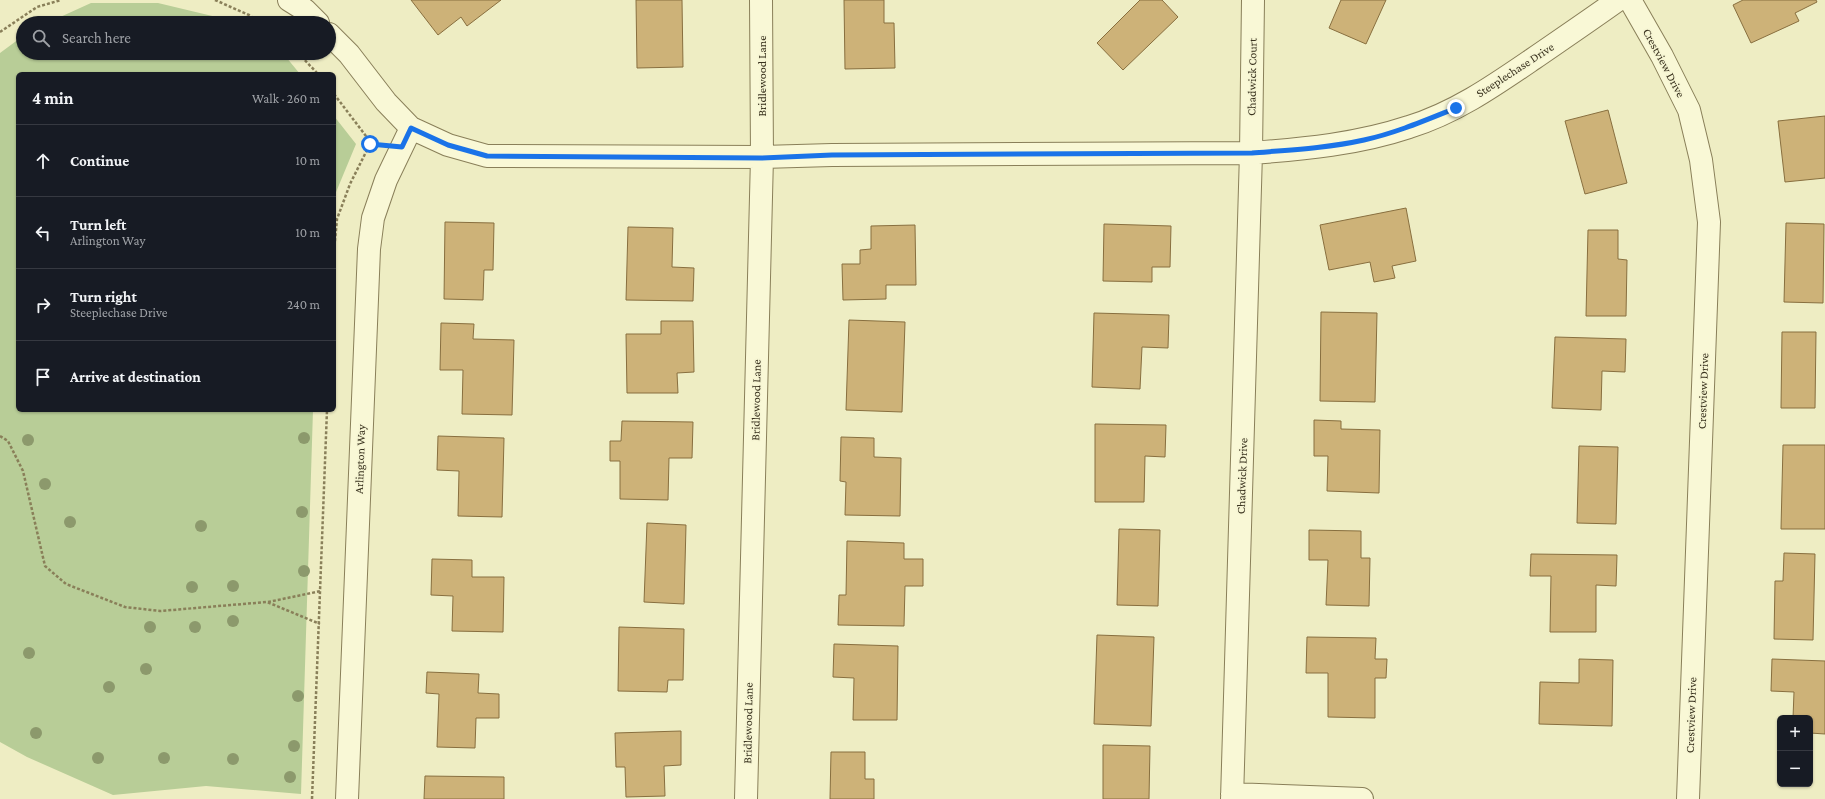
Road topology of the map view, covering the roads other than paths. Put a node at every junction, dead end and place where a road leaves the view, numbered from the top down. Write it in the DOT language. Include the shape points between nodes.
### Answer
graph roads {
  1 [pos="289,0"];
  2 [pos="762,0"];
  3 [pos="1253,0"];
  4 [pos="1618,0"];
  5 [pos="1630,0"];
  6 [pos="311,16"];
  7 [pos="336,41"];
  8 [pos="411,128"];
  9 [pos="1252,153"];
  10 [pos="762,158"];
  11 [pos="1232,796"];
  12 [pos="347,799"];
  13 [pos="746,799"];
  14 [pos="1362,799"];
  15 [pos="1688,799"];
  1 -- 6 [label="street"];
  2 -- 10 [label="street, Bridlewood Lane"];
  3 -- 9 [label="street, Chadwick Court"];
  4 -- 9 [label="street, Steeplechase Drive" via="1499,82 1456,108 1410,127 1363,140 1295,150"];
  5 -- 15 [label="street, Crestview Drive" via="1689,110 1701,160 1709,222"];
  7 -- 8 [label="street, Steeplechase Drive"];
  8 -- 10 [label="street, Steeplechase Drive" via="448,145 487,156"];
  8 -- 12 [label="street, Arlington Way" via="386,180 373,218 369,249"];
  9 -- 10 [label="street, Steeplechase Drive" via="832,155"];
  9 -- 11 [label="street, Chadwick Drive"];
  10 -- 13 [label="street, Bridlewood Lane"];
  11 -- 14 [label="street"];
}
